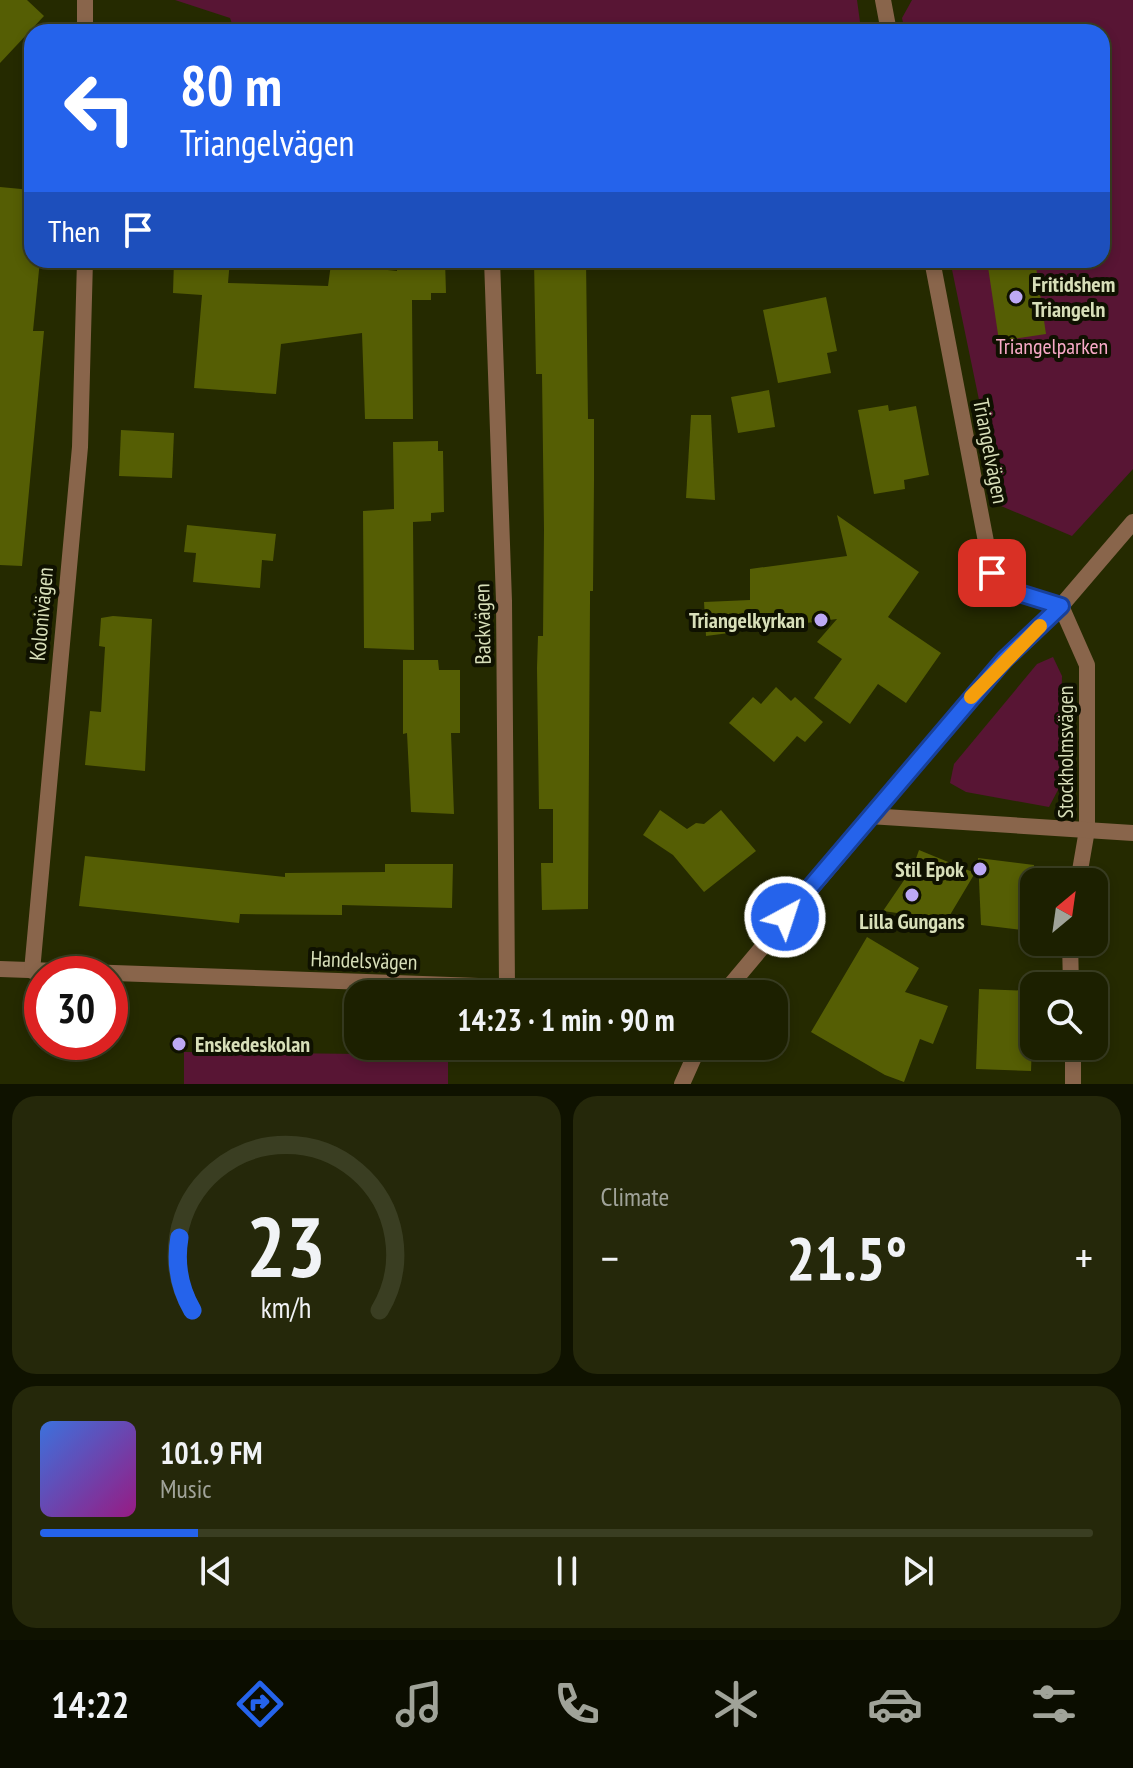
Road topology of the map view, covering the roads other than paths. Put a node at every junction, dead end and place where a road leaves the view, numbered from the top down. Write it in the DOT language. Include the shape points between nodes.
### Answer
graph roads {
  1 [pos="85,0"];
  2 [pos="883,0"];
  3 [pos="85,24"];
  4 [pos="888,24"];
  5 [pos="85,268"];
  6 [pos="492,268"];
  7 [pos="934,268"];
  8 [pos="1133,522"];
  9 [pos="1061,606"];
  10 [pos="869,816"];
  11 [pos="1087,830"];
  12 [pos="1133,833"];
  13 [pos="1080,868"];
  14 [pos="33,956"];
  15 [pos="0,969"];
  16 [pos="24,970"];
  17 [pos="128,974"];
  18 [pos="507,980"];
  19 [pos="733,980"];
  20 [pos="344,982"];
  21 [pos="693,1060"];
  22 [pos="1073,1060"];
  23 [pos="682,1084"];
  24 [pos="1073,1084"];
  1 -- 3 [label="street"];
  2 -- 4 [label="street"];
  5 -- 14 [label="street, Kolonivägen" via="80,447"];
  6 -- 18 [label="street, Backvägen" via="504,601"];
  7 -- 9 [label="street, Triangelvägen" via="992,573 1006,589"];
  8 -- 9 [label="street"];
  9 -- 10 [label="street" via="1004,660"];
  9 -- 11 [label="street, Stockholmsvägen" via="1087,665"];
  10 -- 11 [label="street, Stockholmsvägen"];
  10 -- 19 [label="street"];
  11 -- 12 [label="street"];
  11 -- 13 [label="street"];
  15 -- 16 [label="street, Handelsvägen"];
  17 -- 20 [label="street, Handelsvägen"];
  21 -- 23 [label="street"];
  22 -- 24 [label="street"];
}
